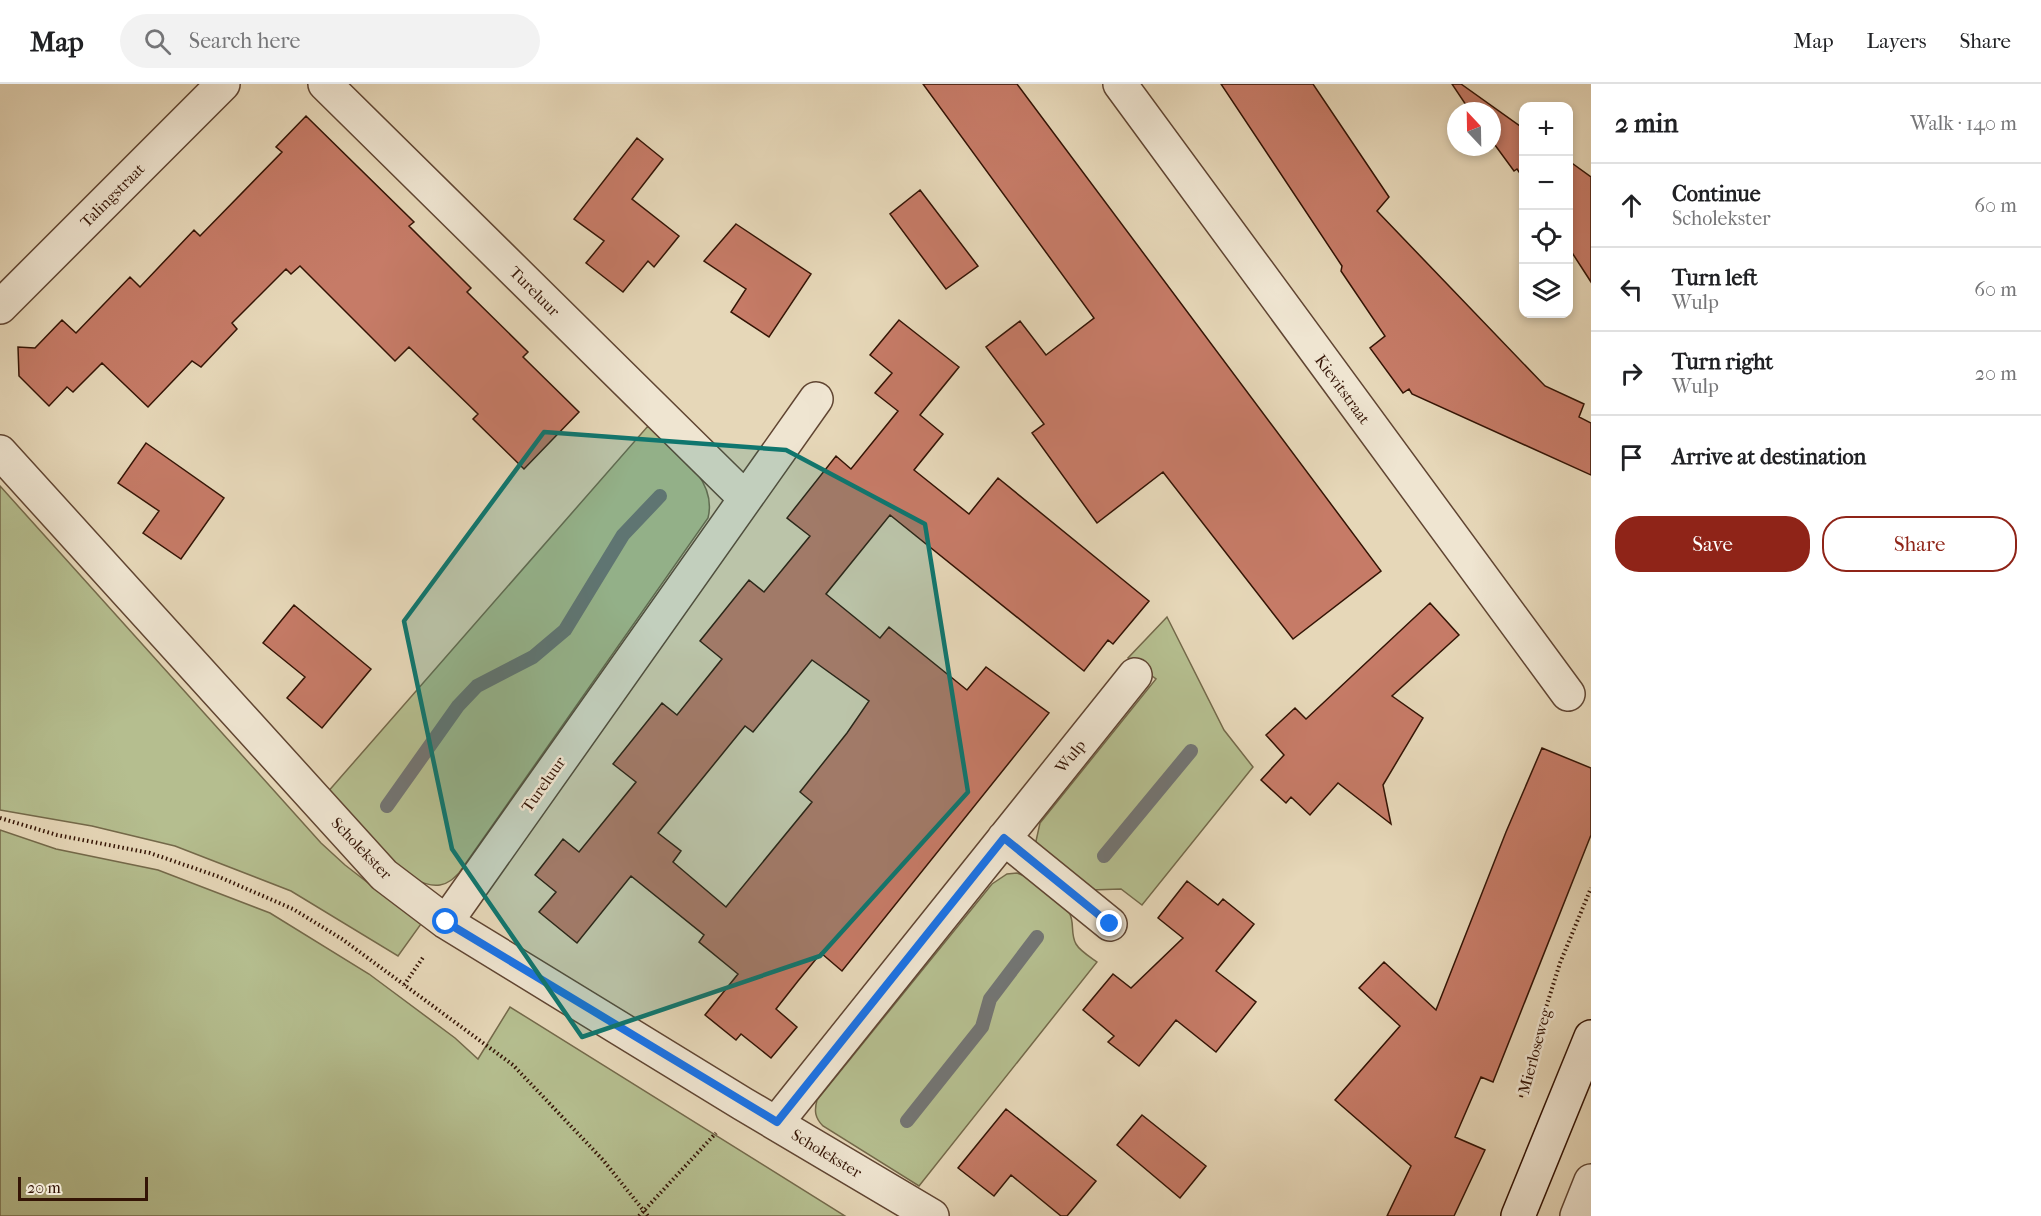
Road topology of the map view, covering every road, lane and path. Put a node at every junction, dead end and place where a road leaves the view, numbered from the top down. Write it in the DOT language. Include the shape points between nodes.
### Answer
graph roads {
  1 [pos="223,84"];
  2 [pos="325,84"];
  3 [pos="1119,84"];
  4 [pos="0,307"];
  5 [pos="816,399"];
  6 [pos="0,452"];
  7 [pos="745,498"];
  8 [pos="1135,675"];
  9 [pos="1568,694"];
  10 [pos="0,818"];
  11 [pos="1004,838"];
  12 [pos="1591,888"];
  13 [pos="446,922"];
  14 [pos="1110,924"];
  15 [pos="1591,1037"];
  16 [pos="1521,1099"];
  17 [pos="743,1104"];
  18 [pos="777,1122"];
  19 [pos="1591,1181"];
  20 [pos="645,1210"];
  21 [pos="639,1216"];
  22 [pos="648,1216"];
  23 [pos="932,1216"];
  24 [pos="1518,1216"];
  25 [pos="1576,1216"];
  1 -- 4 [label="street, Talingstraat"];
  2 -- 7 [label="street, Tureluur"];
  3 -- 9 [label="street, Kievitstraat"];
  5 -- 7 [label="street, Tureluur"];
  6 -- 13 [label="street, Scholekster" via="384,874"];
  7 -- 13 [label="street, Tureluur"];
  8 -- 11 [label="street, Wulp"];
  10 -- 20 [label="path" via="57,835 150,853 217,876 282,904 332,933 513,1065"];
  11 -- 14 [label="street"];
  11 -- 18 [label="street, Wulp"];
  12 -- 16 [label="path, Mierloseweg" via="1560,963"];
  13 -- 17 [label="street, Scholekster"];
  15 -- 24 [label="street"];
  17 -- 18 [label="street, Scholekster"];
  17 -- 20 [label="path"];
  18 -- 23 [label="street, Scholekster"];
  19 -- 25 [label="street"];
  20 -- 21 [label="path"];
  20 -- 22 [label="path"];
}
